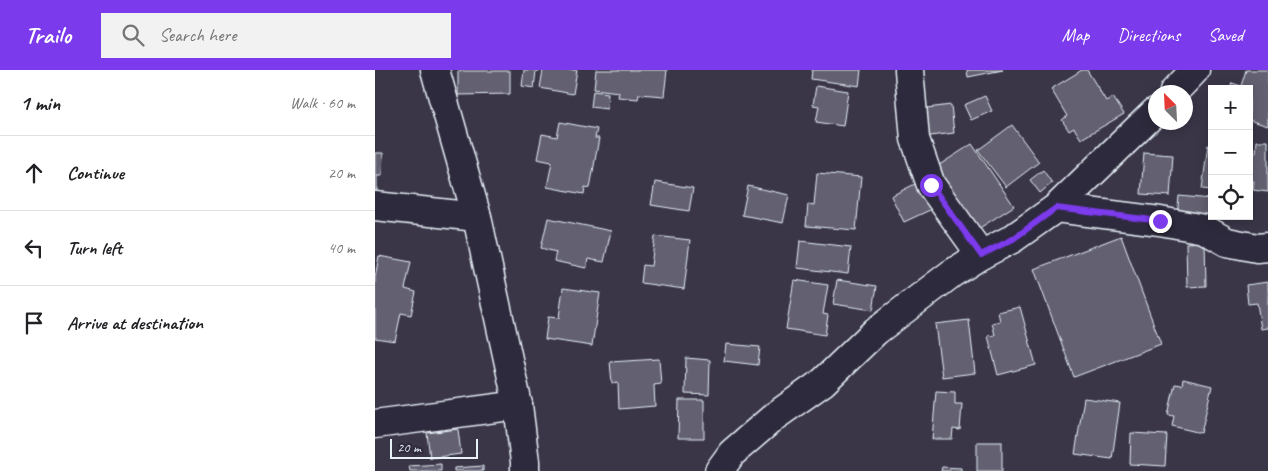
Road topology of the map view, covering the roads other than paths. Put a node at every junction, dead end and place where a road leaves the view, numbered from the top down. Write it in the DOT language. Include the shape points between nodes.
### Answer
graph roads {
  1 [pos="435,70"];
  2 [pos="909,70"];
  3 [pos="1195,70"];
  4 [pos="1181,85"];
  5 [pos="1148,119"];
  6 [pos="375,206"];
  7 [pos="1056,208"];
  8 [pos="477,217"];
  9 [pos="1268,247"];
  10 [pos="981,255"];
  11 [pos="518,405"];
  12 [pos="375,424"];
  13 [pos="525,471"];
  14 [pos="719,471"];
  1 -- 8 [label="street"];
  2 -- 10 [label="street" via="915,139 931,185"];
  3 -- 4 [label="street"];
  5 -- 7 [label="street"];
  6 -- 8 [label="street"];
  7 -- 9 [label="street" via="1169,223 1204,230 1227,242"];
  7 -- 10 [label="street" via="1013,239"];
  8 -- 11 [label="street"];
  10 -- 14 [label="street" via="875,331 823,382 775,416 732,453"];
  11 -- 12 [label="street"];
  11 -- 13 [label="street"];
}
